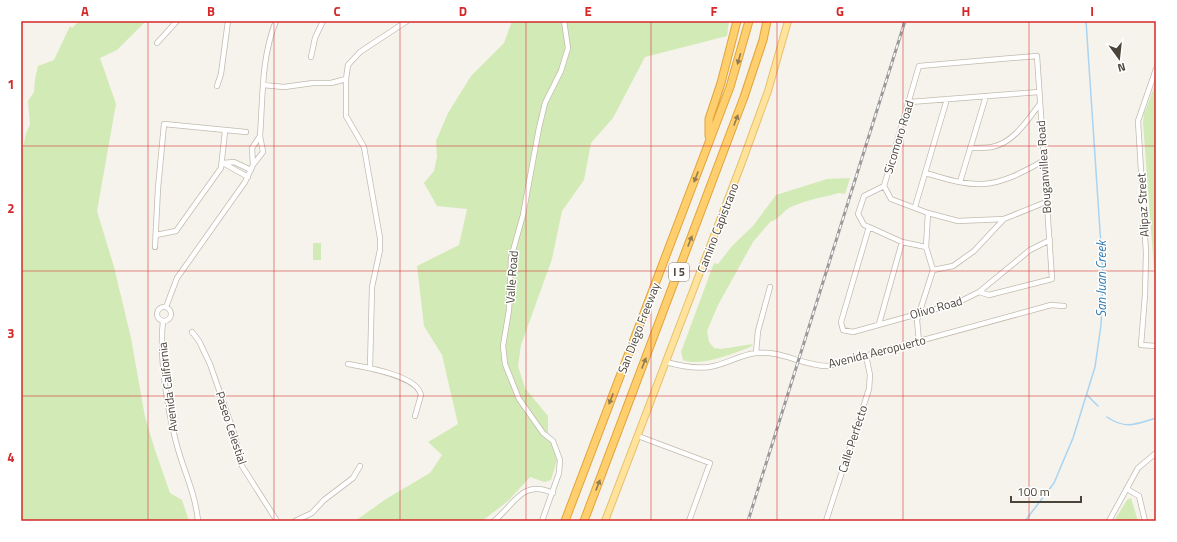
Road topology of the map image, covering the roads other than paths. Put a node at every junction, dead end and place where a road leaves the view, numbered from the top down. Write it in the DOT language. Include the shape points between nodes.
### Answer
graph roads {
  1 [pos="177,21"];
  2 [pos="228,21"];
  3 [pos="276,21"];
  4 [pos="323,21"];
  5 [pos="407,21"];
  6 [pos="564,21"];
  7 [pos="737,21"];
  8 [pos="749,21"];
  9 [pos="767,21"];
  10 [pos="788,21"];
  11 [pos="157,43"];
  12 [pos="311,57"];
  13 [pos="920,66"];
  14 [pos="1156,69"];
  15 [pos="346,79"];
  16 [pos="264,85"];
  17 [pos="217,86"];
  18 [pos="1039,92"];
  19 [pos="986,96"];
  20 [pos="947,99"];
  21 [pos="910,102"];
  22 [pos="1039,104"];
  23 [pos="225,131"];
  24 [pos="246,132"];
  25 [pos="260,136"];
  26 [pos="709,140"];
  27 [pos="970,148"];
  28 [pos="1043,161"];
  29 [pos="222,163"];
  30 [pos="253,165"];
  31 [pos="251,170"];
  32 [pos="925,173"];
  33 [pos="248,177"];
  34 [pos="960,182"];
  35 [pos="884,186"];
  36 [pos="1046,202"];
  37 [pos="915,207"];
  38 [pos="928,213"];
  39 [pos="1004,219"];
  40 [pos="869,227"];
  41 [pos="156,235"];
  42 [pos="1050,240"];
  43 [pos="902,242"];
  44 [pos="155,247"];
  45 [pos="926,247"];
  46 [pos="933,270"];
  47 [pos="1052,278"];
  48 [pos="770,287"];
  49 [pos="979,292"];
  50 [pos="1064,306"];
  51 [pos="166,307"];
  52 [pos="919,313"];
  53 [pos="163,321"];
  54 [pos="879,324"];
  55 [pos="192,332"];
  56 [pos="919,342"];
  57 [pos="1156,346"];
  58 [pos="756,353"];
  59 [pos="866,356"];
  60 [pos="666,362"];
  61 [pos="348,364"];
  62 [pos="370,368"];
  63 [pos="415,416"];
  64 [pos="638,436"];
  65 [pos="1156,453"];
  66 [pos="360,466"];
  67 [pos="1127,489"];
  68 [pos="553,493"];
  69 [pos="198,521"];
  70 [pos="277,521"];
  71 [pos="295,521"];
  72 [pos="494,521"];
  73 [pos="542,521"];
  74 [pos="565,521"];
  75 [pos="584,521"];
  76 [pos="605,521"];
  77 [pos="689,521"];
  78 [pos="826,521"];
  79 [pos="1109,521"];
  80 [pos="1145,521"];
  1 -- 11 [label="street"];
  2 -- 17 [label="street"];
  3 -- 16 [label="street, Avenida California" via="267,50"];
  4 -- 12 [label="street" via="315,38"];
  5 -- 15 [label="street" via="360,52 348,65"];
  6 -- 68 [label="street, Valle Road" via="568,48 561,71 545,103 539,128 523,215 511,258 509,310 503,346 505,364 519,399 543,433 553,441 560,460"];
  7 -- 26 [label="highway" via="709,119"];
  8 -- 26 [label="highway, San Diego Freeway / I 5, one-way" via="730,87"];
  75 -- 9 [label="highway, San Diego Freeway / I 5, one-way" via="744,97"];
  10 -- 60 [label="main road, Camino Capistrano" via="768,90"];
  13 -- 18 [label="street, Bouganvillea Road" via="1037,56"];
  13 -- 21 [label="street, Sicomoro Road"];
  14 -- 57 [label="street, Alipaz Street" via="1138,120 1146,253 1141,345"];
  15 -- 16 [label="street" via="331,83 284,87"];
  15 -- 62 [label="street" via="346,116 364,147 380,238 372,287"];
  16 -- 25 [label="street, Avenida California"];
  18 -- 19 [label="street"];
  18 -- 22 [label="street, Bouganvillea Road"];
  19 -- 20 [label="street"];
  19 -- 27 [label="street"];
  20 -- 21 [label="street"];
  20 -- 32 [label="street"];
  21 -- 35 [label="street, Sicomoro Road"];
  22 -- 27 [label="street" via="1024,125 1009,139 993,147"];
  22 -- 28 [label="street, Bouganvillea Road"];
  23 -- 24 [label="street"];
  23 -- 29 [label="street"];
  23 -- 41 [label="street" via="164,124"];
  25 -- 30 [label="street, Avenida California" via="251,151"];
  25 -- 30 [label="street, Avenida California" via="263,152"];
  26 -- 74 [label="highway, San Diego Freeway / I 5, one-way"];
  27 -- 34 [label="street"];
  28 -- 34 [label="street" via="1016,176 984,184"];
  28 -- 36 [label="street, Bouganvillea Road"];
  29 -- 31 [label="street" via="234,162"];
  29 -- 33 [label="street"];
  29 -- 41 [label="street" via="176,231"];
  30 -- 31 [label="street, Avenida California"];
  31 -- 33 [label="street, Avenida California"];
  32 -- 34 [label="street"];
  32 -- 37 [label="street"];
  33 -- 51 [label="street, Avenida California" via="177,278"];
  35 -- 37 [label="street" via="891,199"];
  35 -- 40 [label="street, Sicomoro Road" via="864,196 858,214"];
  36 -- 39 [label="street"];
  36 -- 42 [label="street, Bouganvillea Road"];
  37 -- 38 [label="street"];
  38 -- 39 [label="street" via="958,221"];
  38 -- 45 [label="street"];
  39 -- 46 [label="street" via="974,251 953,266"];
  40 -- 43 [label="street"];
  40 -- 54 [label="street, Olivo Road" via="841,322 843,330 853,332"];
  41 -- 44 [label="street"];
  42 -- 47 [label="street, Bouganvillea Road"];
  42 -- 49 [label="street" via="1030,250"];
  43 -- 45 [label="street"];
  43 -- 54 [label="street"];
  45 -- 46 [label="street"];
  46 -- 52 [label="street"];
  47 -- 49 [label="street, Olivo Road" via="989,295"];
  48 -- 58 [label="street" via="758,331"];
  49 -- 52 [label="street, Olivo Road" via="957,303"];
  50 -- 56 [label="street, Avenida Aeropuerto" via="1051,306"];
  51 -- 53 [label="street, Avenida California" via="158,313"];
  51 -- 53 [label="street, Avenida California" via="171,311 171,317"];
  52 -- 54 [label="street, Olivo Road"];
  52 -- 56 [label="street"];
  53 -- 69 [label="street, Avenida California" via="164,369 171,421 193,491"];
  55 -- 70 [label="street, Paseo Celestial" via="210,364 234,433 242,466"];
  56 -- 59 [label="street, Avenida Aeropuerto"];
  58 -- 59 [label="street, Avenida Aeropuerto" via="777,354 818,366 828,366"];
  58 -- 60 [label="street, Avenida Aeropuerto" via="710,367 687,367"];
  59 -- 78 [label="street, Calle Perfecto" via="870,375 869,389"];
  60 -- 64 [label="main road, Camino Capistrano"];
  61 -- 62 [label="street"];
  62 -- 63 [label="street" via="395,374 420,391"];
  64 -- 76 [label="main road, Camino Capistrano"];
  64 -- 77 [label="street" via="710,463"];
  65 -- 67 [label="street" via="1138,468"];
  66 -- 71 [label="street" via="353,478 324,500 312,513"];
  67 -- 79 [label="street"];
  67 -- 80 [label="street" via="1139,496"];
  68 -- 72 [label="street" via="540,488 530,489"];
  68 -- 73 [label="street, Valle Road"];
}
